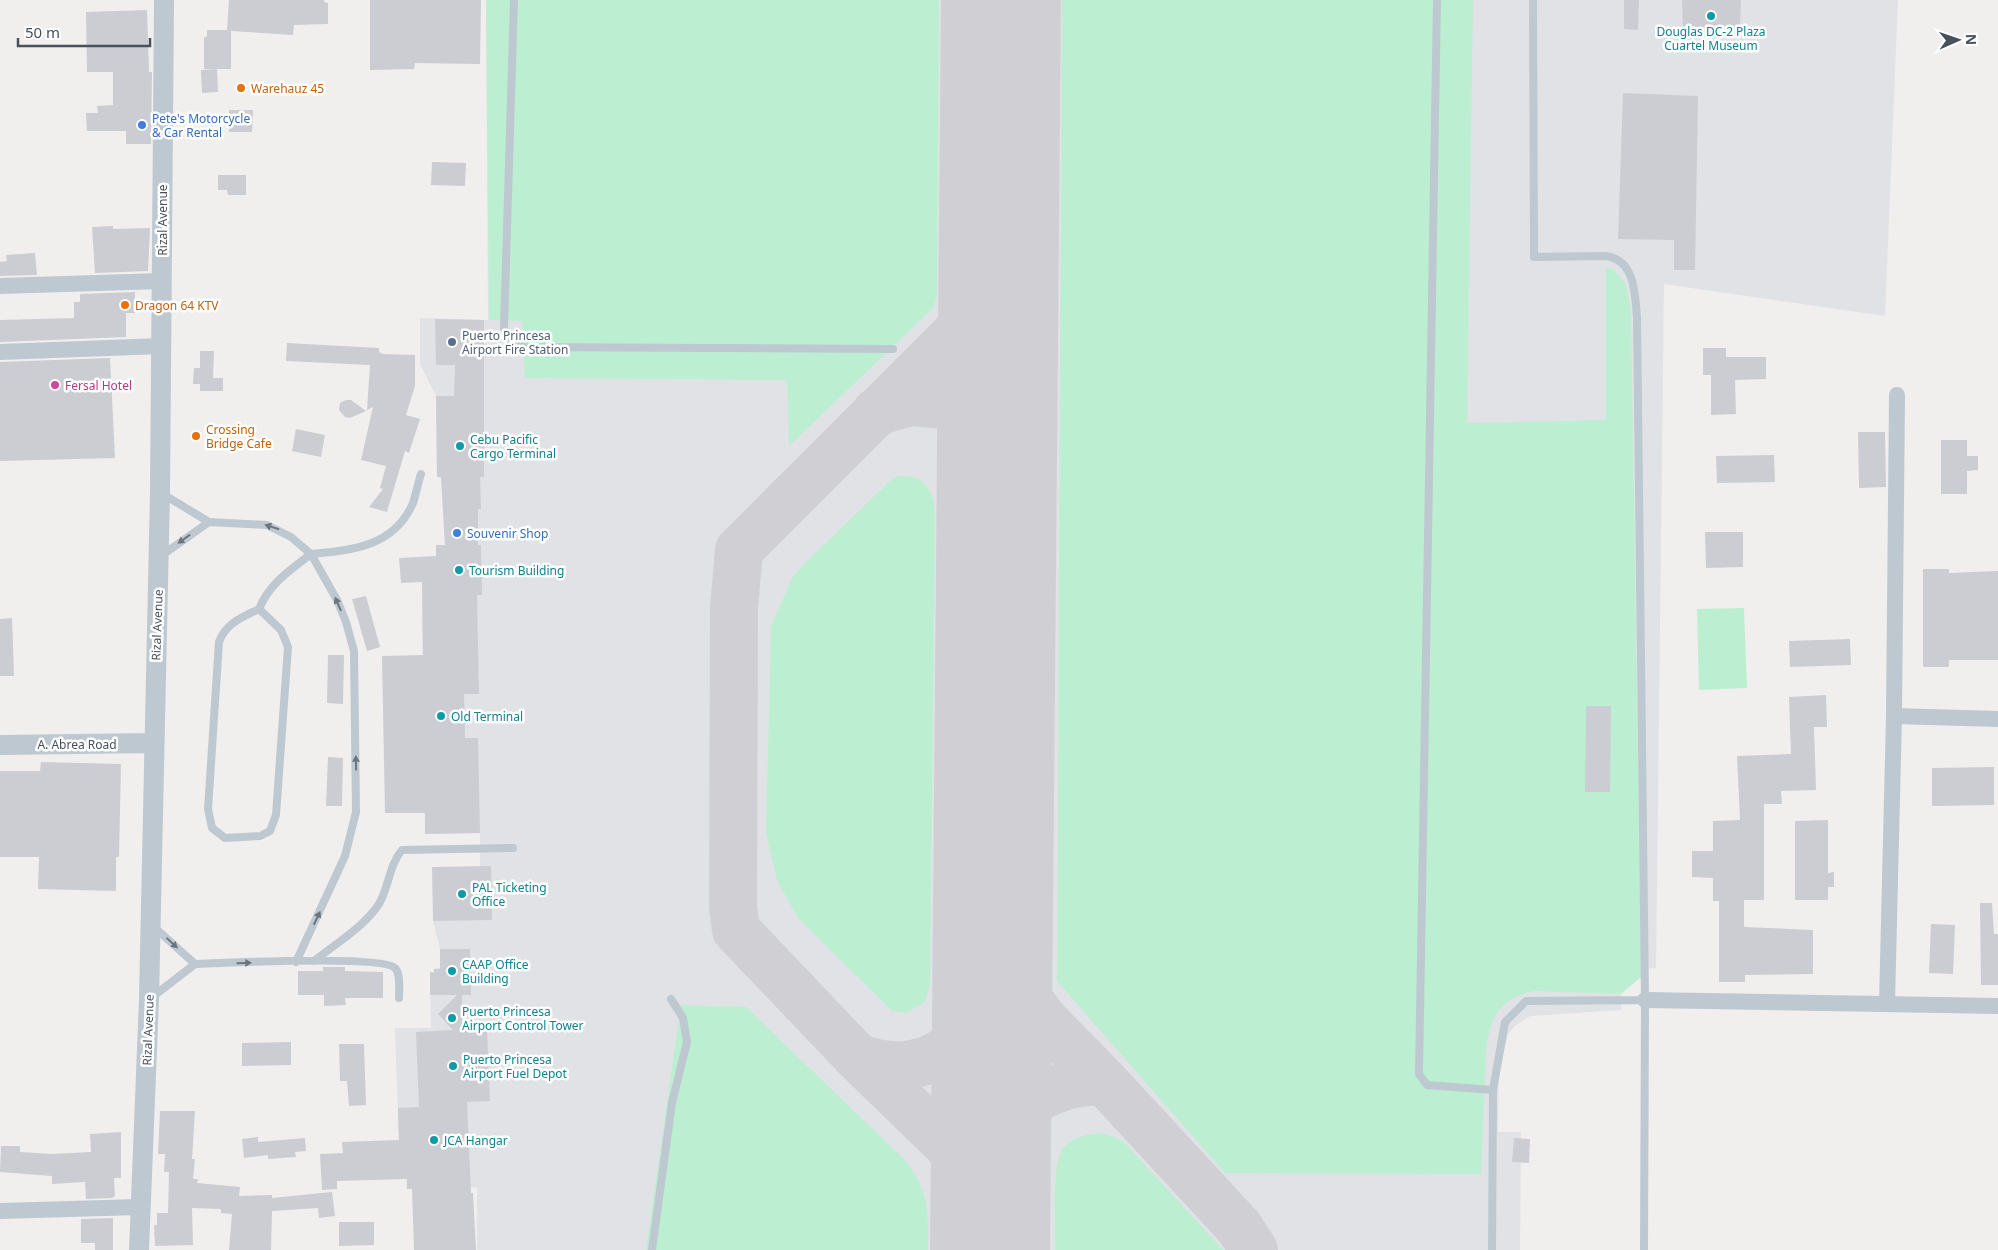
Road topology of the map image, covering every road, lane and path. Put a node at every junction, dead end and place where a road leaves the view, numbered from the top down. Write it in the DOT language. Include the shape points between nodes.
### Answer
graph roads {
  1 [pos="164,0"];
  2 [pos="514,0"];
  3 [pos="1437,0"];
  4 [pos="1534,0"];
  5 [pos="162,281"];
  6 [pos="0,286"];
  7 [pos="162,346"];
  8 [pos="893,349"];
  9 [pos="0,352"];
  10 [pos="1898,395"];
  11 [pos="421,474"];
  12 [pos="160,492"];
  13 [pos="208,522"];
  14 [pos="311,554"];
  15 [pos="159,557"];
  16 [pos="258,609"];
  17 [pos="1894,716"];
  18 [pos="1998,719"];
  19 [pos="153,743"];
  20 [pos="0,744"];
  21 [pos="513,848"];
  22 [pos="149,922"];
  23 [pos="314,961"];
  24 [pos="296,962"];
  25 [pos="195,964"];
  26 [pos="399,998"];
  27 [pos="149,999"];
  28 [pos="671,999"];
  29 [pos="1645,1000"];
  30 [pos="1887,1003"];
  31 [pos="1998,1006"];
  32 [pos="1492,1090"];
  33 [pos="139,1207"];
  34 [pos="0,1211"];
  35 [pos="139,1250"];
  36 [pos="652,1250"];
  37 [pos="1492,1250"];
  38 [pos="1644,1250"];
  1 -- 5 [label="street, Rizal Avenue"];
  2 -- 8 [label="lane" via="504,328 510,342 524,348"];
  3 -- 32 [label="lane" via="1419,1074 1427,1085"];
  4 -- 29 [label="lane" via="1534,257 1613,257 1627,269 1636,296"];
  5 -- 6 [label="street"];
  5 -- 7 [label="street, Rizal Avenue"];
  7 -- 9 [label="street"];
  7 -- 12 [label="street, Rizal Avenue"];
  10 -- 17 [label="street"];
  11 -- 14 [label="lane" via="412,504 398,525 384,538 367,546"];
  12 -- 13 [label="lane"];
  12 -- 15 [label="street, Rizal Avenue"];
  14 -- 13 [label="lane, one-way" via="282,531 267,525"];
  13 -- 15 [label="lane, one-way"];
  14 -- 16 [label="lane" via="279,579"];
  24 -- 14 [label="lane, one-way" via="345,856 356,812 354,651 337,600"];
  15 -- 19 [label="street, Rizal Avenue"];
  16 -- 16 [label="lane" via="230,623 219,642 208,808 212,828 225,838 260,836 270,830 276,816 288,647 281,630"];
  17 -- 18 [label="street"];
  17 -- 30 [label="street"];
  19 -- 20 [label="street, A. Abrea Road"];
  19 -- 22 [label="street, Rizal Avenue"];
  21 -- 23 [label="lane" via="402,850 396,857 379,903 353,930"];
  22 -- 25 [label="lane, one-way"];
  22 -- 27 [label="street, Rizal Avenue"];
  23 -- 24 [label="lane"];
  23 -- 26 [label="lane" via="389,964 398,973"];
  25 -- 24 [label="lane, one-way"];
  25 -- 27 [label="lane"];
  27 -- 33 [label="street, Rizal Avenue"];
  28 -- 36 [label="lane" via="683,1018 687,1042 672,1103"];
  29 -- 30 [label="street"];
  29 -- 32 [label="lane" via="1526,1001 1505,1022"];
  29 -- 38 [label="lane"];
  30 -- 31 [label="street"];
  32 -- 37 [label="lane"];
  33 -- 34 [label="street"];
  33 -- 35 [label="street, Rizal Avenue"];
}
